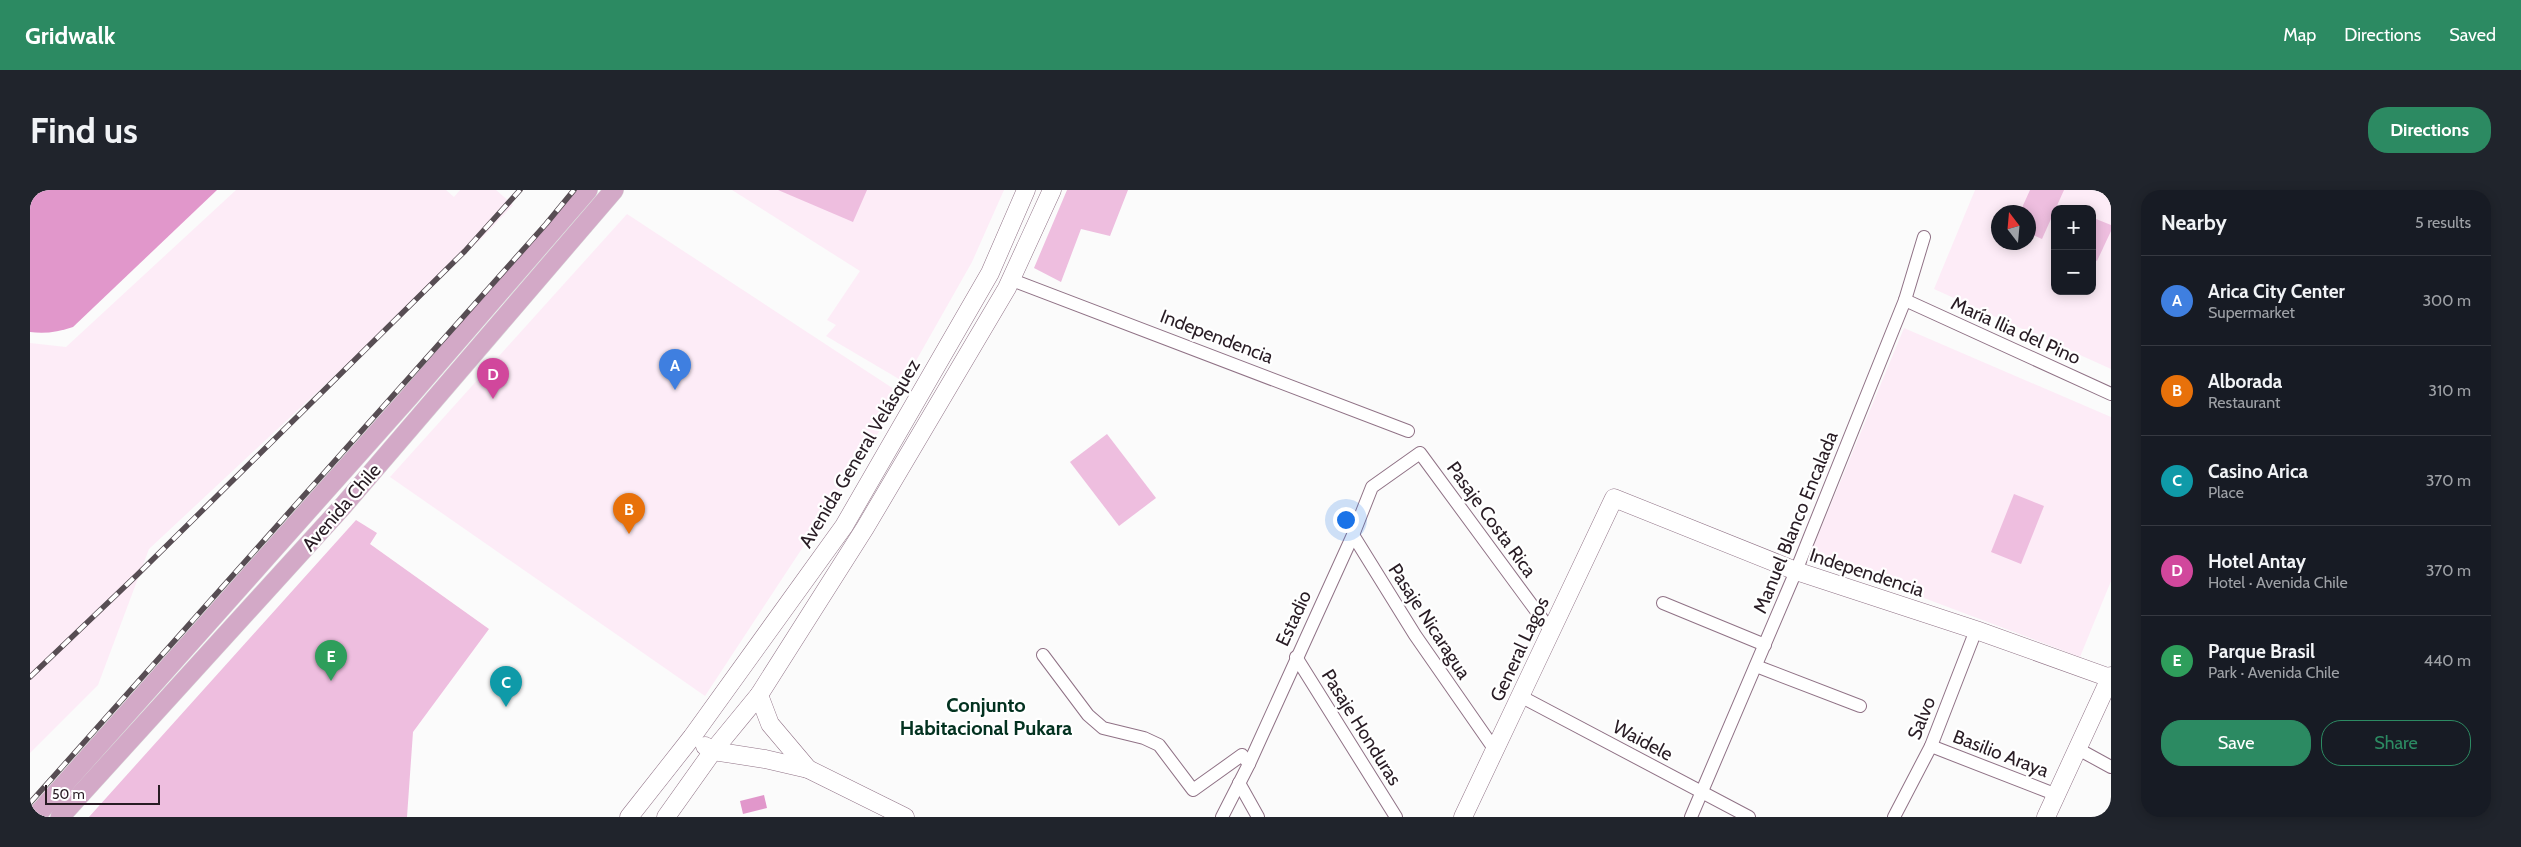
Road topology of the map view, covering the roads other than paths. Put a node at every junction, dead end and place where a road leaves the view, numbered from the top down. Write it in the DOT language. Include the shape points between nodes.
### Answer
graph roads {
  1 [pos="588,190"];
  2 [pos="614,190"];
  3 [pos="1026,190"];
  4 [pos="1052,190"];
  5 [pos="1924,237"];
  6 [pos="1012,280"];
  7 [pos="1905,300"];
  8 [pos="2111,394"];
  9 [pos="1408,431"];
  10 [pos="1420,453"];
  11 [pos="350,463"];
  12 [pos="368,476"];
  13 [pos="1614,498"];
  14 [pos="1353,535"];
  15 [pos="1796,571"];
  16 [pos="1663,603"];
  17 [pos="1551,630"];
  18 [pos="1976,630"];
  19 [pos="1765,645"];
  20 [pos="1043,655"];
  21 [pos="1296,657"];
  22 [pos="1756,666"];
  23 [pos="2111,677"];
  24 [pos="759,695"];
  25 [pos="1520,696"];
  26 [pos="1860,706"];
  27 [pos="692,738"];
  28 [pos="1931,746"];
  29 [pos="2078,748"];
  30 [pos="1495,750"];
  31 [pos="713,751"];
  32 [pos="1248,764"];
  33 [pos="2111,767"];
  34 [pos="808,769"];
  35 [pos="1239,783"];
  36 [pos="1701,792"];
  37 [pos="2057,795"];
  38 [pos="35,817"];
  39 [pos="60,817"];
  40 [pos="629,817"];
  41 [pos="666,817"];
  42 [pos="905,817"];
  43 [pos="1222,817"];
  44 [pos="1258,817"];
  45 [pos="1396,817"];
  46 [pos="1463,817"];
  47 [pos="1691,817"];
  48 [pos="1749,817"];
  49 [pos="1894,817"];
  50 [pos="2046,817"];
  1 -- 11 [label="main road, Avenida Chile"];
  2 -- 12 [label="main road, Avenida Chile"];
  3 -- 27 [label="main road, Avenida General Velásquez" via="990,273 844,526"];
  4 -- 6 [label="main road"];
  5 -- 7 [label="street, Manuel Blanco Encalada"];
  6 -- 9 [label="street, Independencia"];
  6 -- 24 [label="main road" via="865,528"];
  7 -- 8 [label="street, María Ilia del Pino"];
  7 -- 15 [label="street, Manuel Blanco Encalada"];
  10 -- 14 [label="street, Estadio" via="1372,487"];
  10 -- 17 [label="street, Pasaje Costa Rica"];
  11 -- 12 [label="main road"];
  11 -- 38 [label="main road, Avenida Chile"];
  12 -- 39 [label="main road, Avenida Chile"];
  13 -- 15 [label="main road, Independencia"];
  13 -- 17 [label="main road, General Lagos"];
  14 -- 21 [label="street, Estadio"];
  14 -- 30 [label="street, Pasaje Nicaragua" via="1415,635"];
  15 -- 18 [label="main road, Independencia"];
  15 -- 19 [label="street, Manuel Blanco Encalada"];
  16 -- 19 [label="street"];
  17 -- 25 [label="main road, General Lagos"];
  18 -- 23 [label="main road, Independencia"];
  18 -- 28 [label="street, Salvo"];
  19 -- 22 [label="street, Manuel Blanco Encalada"];
  20 -- 32 [label="street" via="1088,714 1103,728 1160,745 1193,790 1242,755"];
  21 -- 32 [label="street, Estadio"];
  21 -- 45 [label="street, Pasaje Honduras"];
  22 -- 26 [label="street"];
  22 -- 36 [label="street, Manuel Blanco Encalada"];
  23 -- 29 [label="main road"];
  24 -- 31 [label="main road"];
  24 -- 34 [label="main road" via="770,724"];
  25 -- 30 [label="main road, General Lagos"];
  25 -- 36 [label="street, Waidele"];
  27 -- 31 [label="main road"];
  27 -- 40 [label="main road, Avenida General Velásquez"];
  28 -- 37 [label="street, Basilio Araya"];
  28 -- 49 [label="street, Salvo"];
  29 -- 33 [label="street"];
  29 -- 37 [label="main road"];
  30 -- 46 [label="main road, General Lagos"];
  31 -- 34 [label="main road"];
  31 -- 41 [label="main road"];
  32 -- 35 [label="street, Estadio"];
  34 -- 42 [label="main road"];
  35 -- 43 [label="street, Estadio"];
  35 -- 44 [label="street"];
  36 -- 47 [label="street, Manuel Blanco Encalada"];
  36 -- 48 [label="street, Waidele"];
  37 -- 50 [label="main road"];
}
